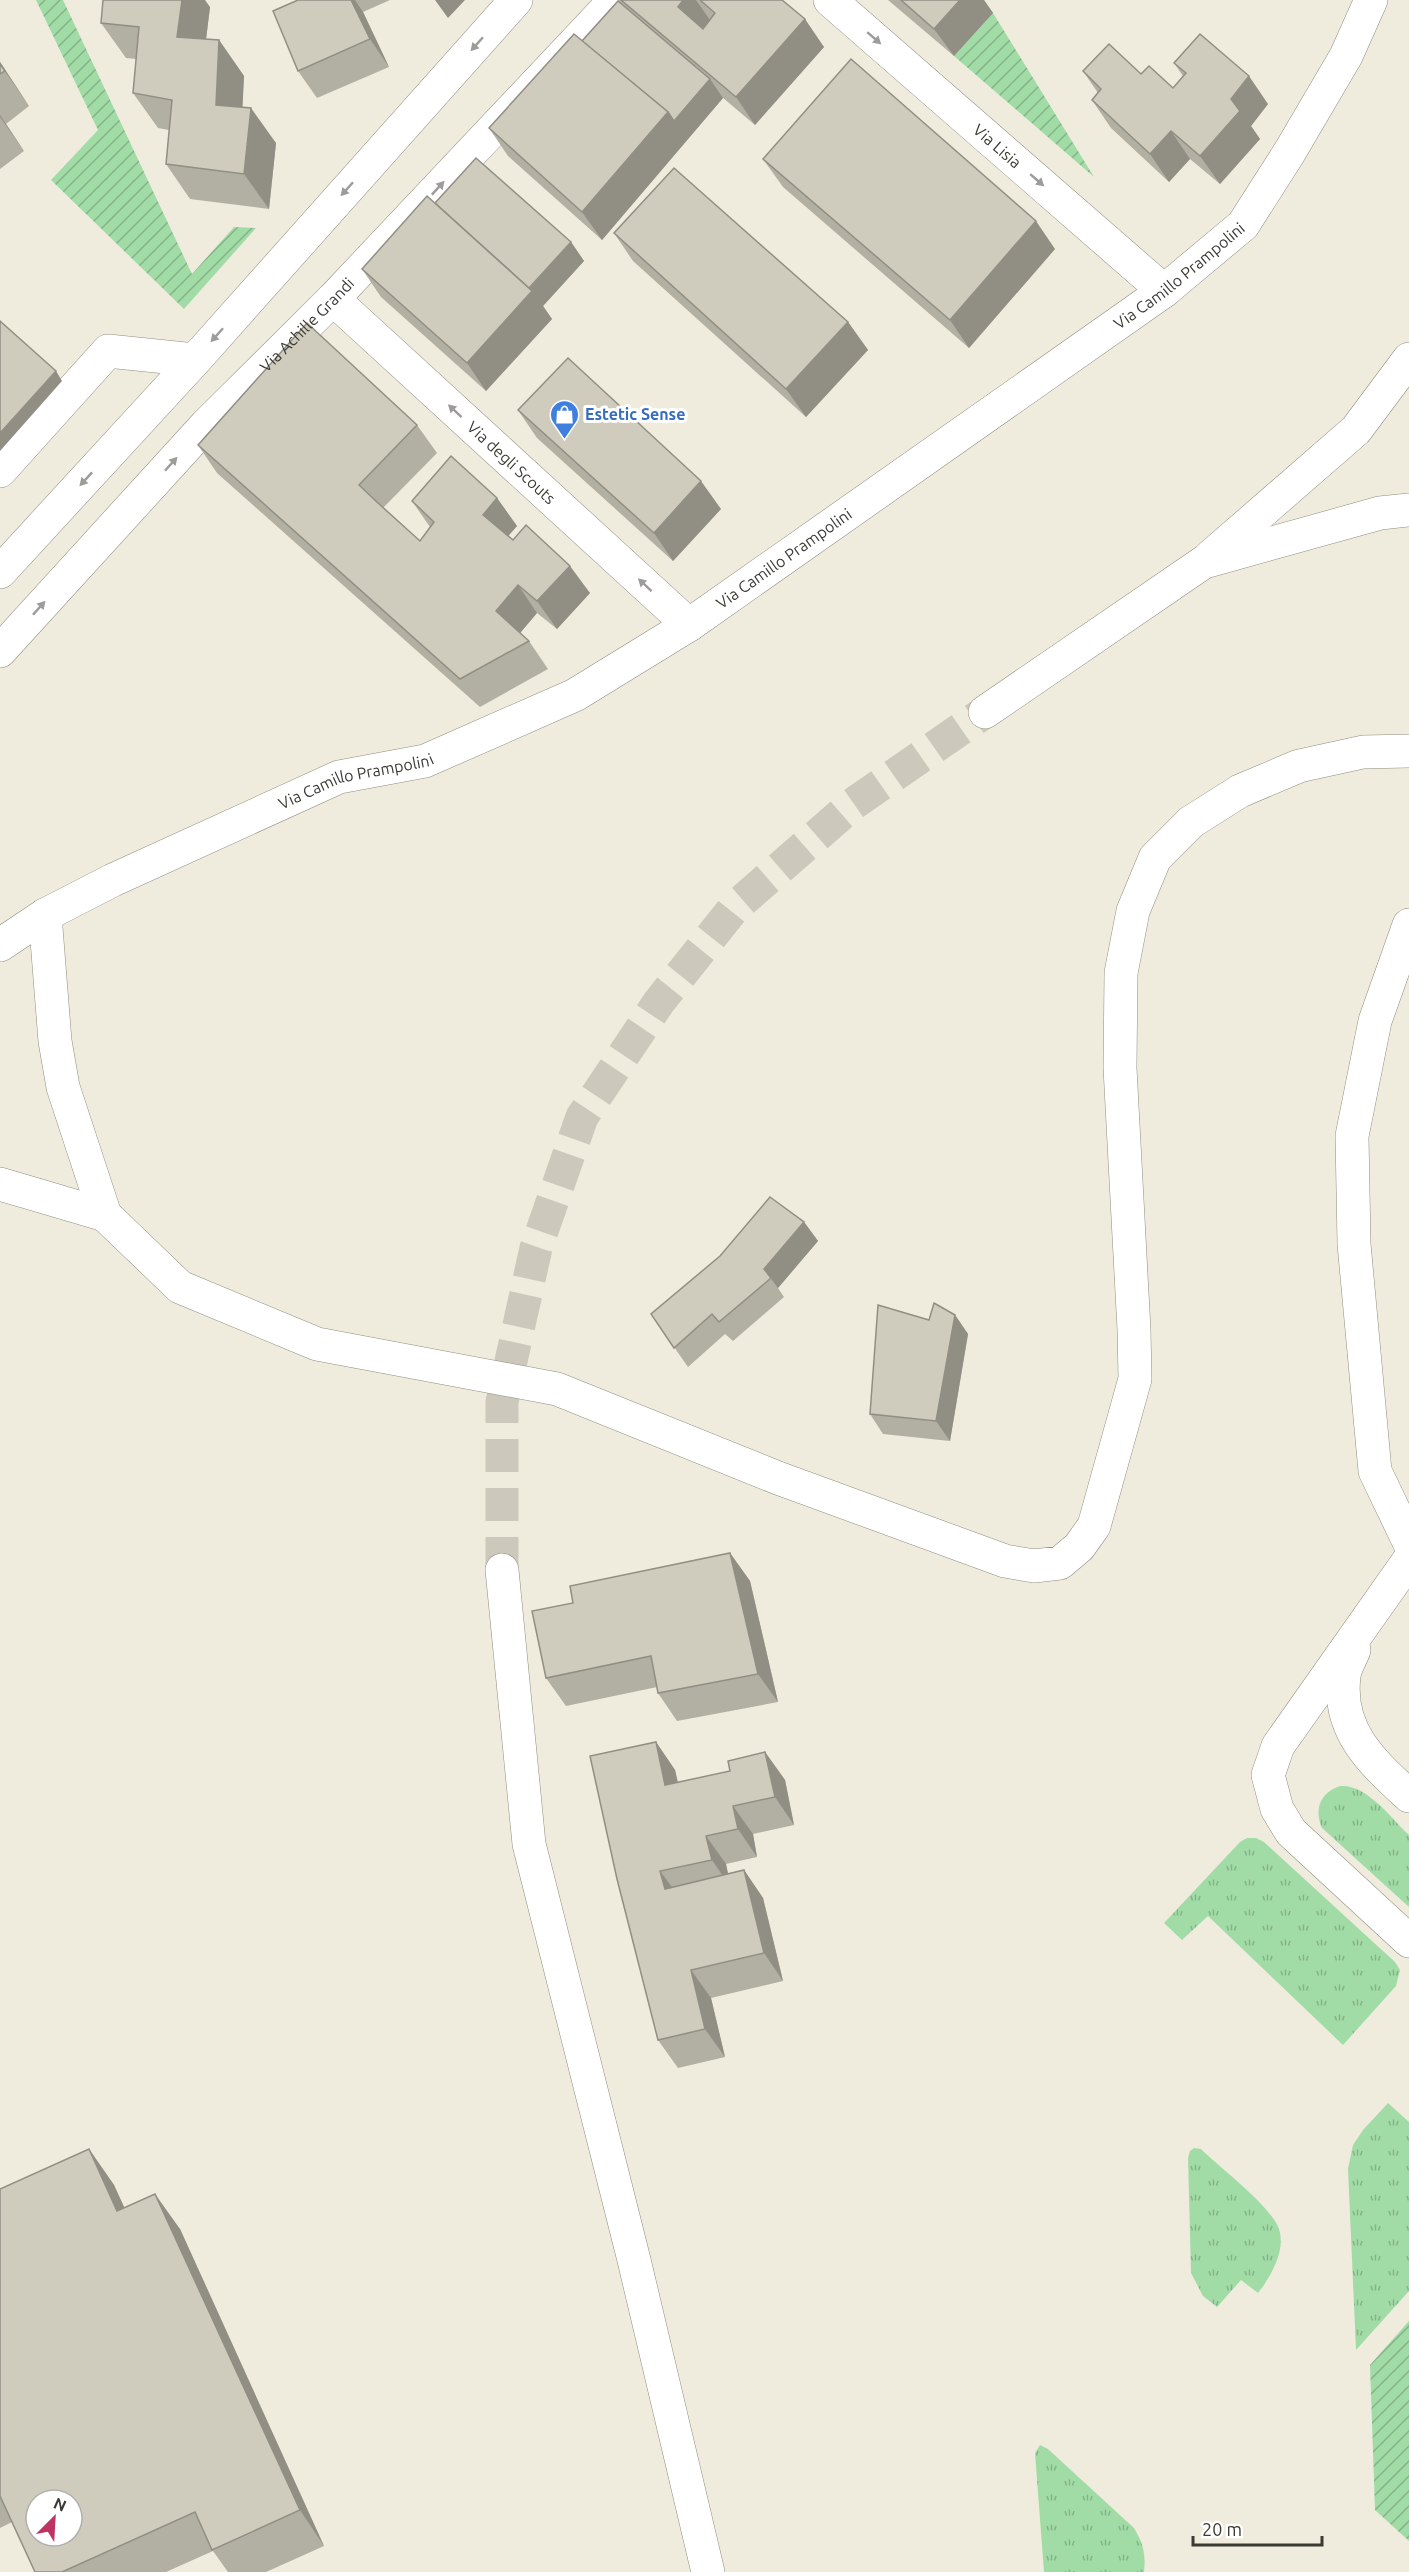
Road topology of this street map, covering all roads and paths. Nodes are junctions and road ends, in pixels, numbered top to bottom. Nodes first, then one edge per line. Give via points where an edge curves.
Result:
1 (516, 0) edge
2 (615, 0) edge
3 (830, 0) edge
4 (1371, 0) edge
5 (1164, 291) junction
6 (333, 299) junction
7 (1409, 359) edge
8 (195, 360) junction
9 (0, 471) edge
10 (1409, 510) edge
11 (1204, 562) junction
12 (0, 572) edge
13 (688, 625) junction
14 (0, 651) edge
15 (985, 712) tunnel mouth
16 (1409, 751) edge
17 (45, 915) junction
18 (1409, 926) edge
19 (0, 945) edge
20 (0, 1184) edge
21 (105, 1215) junction
22 (1409, 1542) edge
23 (1409, 1560) edge
24 (502, 1569) tunnel mouth
25 (1365, 1623) junction
26 (1409, 1796) edge
27 (1409, 1941) edge
28 (708, 2572) edge

1 -> 8 street
6 -> 2 street, Via Achille Grandi
3 -> 5 street, Via Lisia
4 - 5 street, Via Camillo Prampolini via 1346,56 1243,225
5 - 13 street, Via Camillo Prampolini
13 -> 6 street, Via degli Scouts
14 -> 6 street, Via Achille Grandi via 206,425
7 - 11 street via 1356,430
8 - 9 street via 108,351
8 -> 12 street
10 - 11 street via 1380,513
11 - 15 street
13 - 17 street, Via Camillo Prampolini via 564,699 424,761 339,777
16 - 21 street via 1363,752 1299,766 1240,791 1191,822 1155,858 1134,911 1121,973 1120,1068 1135,1379 1094,1526 1079,1547 1060,1563 1034,1566 1005,1561 778,1478 557,1389 317,1344 180,1287
17 - 19 street, Via Camillo Prampolini
17 - 21 street via 55,1041 63,1087
18 - 22 street via 1375,1021 1352,1136 1354,1244 1375,1471
20 - 21 street
23 - 25 street
24 - 28 street via 529,1844
25 - 26 street via 1344,1675 1346,1718 1369,1759
25 - 27 street via 1278,1746 1268,1775 1277,1809 1291,1832

